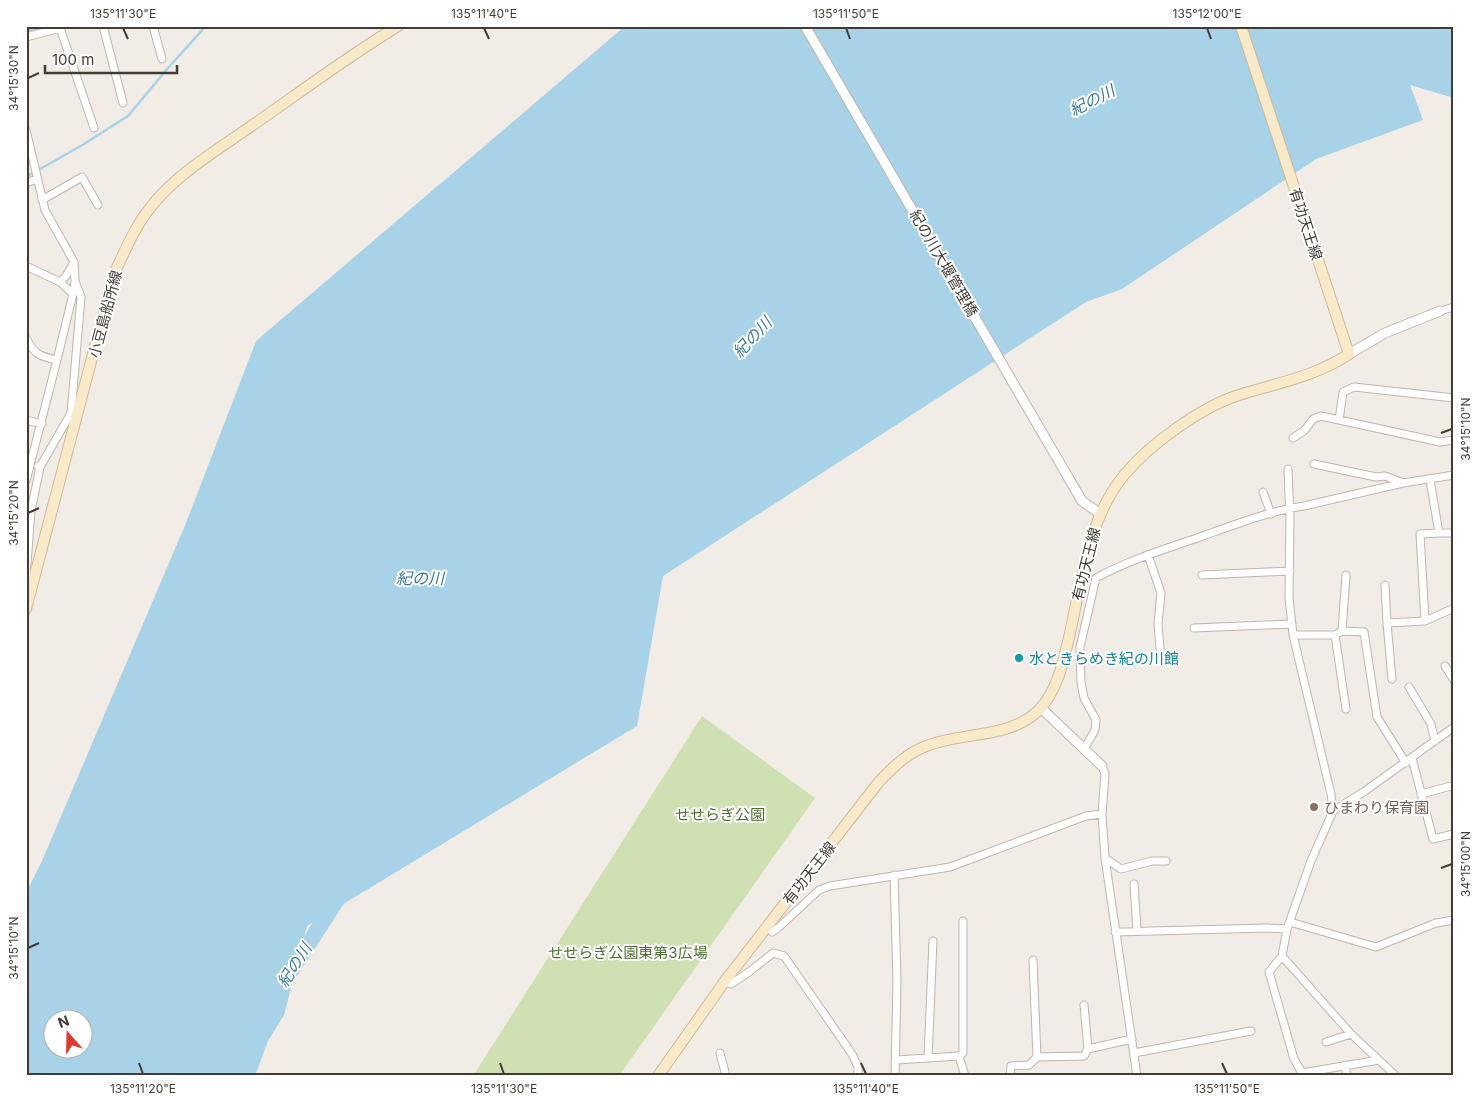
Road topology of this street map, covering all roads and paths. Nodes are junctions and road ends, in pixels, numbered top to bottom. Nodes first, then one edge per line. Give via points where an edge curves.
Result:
1 (103, 26) edge
2 (153, 26) edge
3 (398, 26) edge
4 (805, 26) edge
5 (1241, 26) edge
6 (61, 27) edge
7 (26, 37) edge
8 (162, 59) dead end
9 (123, 103) dead end
10 (94, 128) dead end
11 (26, 130) edge
12 (36, 177) junction
13 (26, 183) edge
14 (42, 200) junction
15 (98, 205) dead end
16 (74, 262) junction
17 (26, 266) edge
18 (75, 281) junction
19 (60, 282) junction
20 (73, 294) junction
21 (1454, 307) edge
22 (1440, 311) joint
23 (26, 338) edge
24 (1349, 354) junction
25 (57, 360) junction
26 (1454, 398) edge
27 (75, 414) junction
28 (26, 420) edge
29 (1339, 420) junction
30 (42, 424) junction
31 (1293, 438) dead end
32 (1454, 440) edge
33 (31, 464) junction
34 (1314, 464) dead end
35 (40, 467) junction
36 (1288, 469) dead end
37 (1454, 475) edge
38 (1430, 480) junction
39 (26, 481) edge
40 (1403, 483) junction
41 (1263, 492) dead end
42 (1289, 508) junction
43 (1099, 513) junction
44 (1271, 514) junction
45 (1439, 533) junction
46 (1454, 533) edge
47 (1148, 555) junction
48 (1290, 571) junction
49 (1202, 575) dead end
50 (1346, 575) dead end
51 (33, 583) junction
52 (1385, 585) dead end
53 (1454, 608) edge
54 (26, 609) edge
55 (1425, 621) junction
56 (1387, 623) junction
57 (1292, 624) junction
58 (1194, 628) dead end
59 (1339, 633) junction
60 (1293, 635) junction
61 (1160, 649) dead end
62 (1445, 666) dead end
63 (1392, 678) dead end
64 (1454, 680) edge
65 (1409, 687) dead end
66 (1041, 708) junction
67 (1346, 709) dead end
68 (1454, 727) edge
69 (1435, 741) junction
70 (1084, 749) junction
71 (1409, 760) junction
72 (1102, 766) joint
73 (1450, 786) dead end
74 (1421, 794) junction
75 (1333, 811) junction
76 (1102, 814) junction
77 (1454, 834) edge
78 (1105, 858) junction
79 (1166, 861) dead end
80 (894, 875) junction
81 (1134, 884) dead end
82 (1454, 920) edge
83 (963, 921) dead end
84 (1288, 926) junction
85 (1137, 931) junction
86 (772, 932) dead end
87 (1115, 932) junction
88 (933, 941) dead end
89 (1282, 956) junction
90 (1034, 960) dead end
91 (725, 981) junction
92 (1084, 1005) dead end
93 (1252, 1031) dead end
94 (1351, 1034) junction
95 (1132, 1039) junction
96 (1326, 1042) dead end
97 (1088, 1049) junction
98 (720, 1053) dead end
99 (1134, 1053) junction
100 (959, 1056) junction
101 (1037, 1056) junction
102 (928, 1058) junction
103 (896, 1060) junction
104 (1379, 1060) junction
105 (1345, 1065) junction
106 (1302, 1074) edge
107 (658, 1076) edge
108 (726, 1076) edge
109 (858, 1076) edge
110 (895, 1076) edge
111 (965, 1076) edge
112 (1010, 1076) edge
113 (1136, 1076) edge
114 (1347, 1076) edge
115 (1396, 1076) edge

1 - 9 street
2 - 8 street
3 - 27 main road, 小豆島船所線 via 204,159 151,207 133,234 114,274
4 - 43 street, 紀の川大堰管理橋 via 1082,501
5 - 24 main road, 有功天王線
6 - 7 street
6 - 10 street
11 - 12 street
12 - 13 street
12 - 14 street
14 - 15 street via 82,177
14 - 16 street
16 - 18 street
16 - 19 street
17 - 19 street
18 - 20 street
18 - 27 street via 81,296
19 - 20 street
20 - 25 street
21 - 22 street
22 - 24 street via 1385,333
23 - 25 street via 34,352
24 - 43 main road, 有功天王線 via 1321,369 1216,404 1182,425 1124,474
25 - 30 street
26 - 29 street via 1354,387 1342,392
27 - 35 street
27 - 51 main road, 小豆島船所線
28 - 30 street
29 - 31 street via 1321,416
29 - 32 street via 1440,442
30 - 33 street
33 - 35 street
33 - 39 street
34 - 40 street via 1385,476
35 - 51 street via 31,511 26,576
36 - 42 street
37 - 38 street
38 - 40 street
38 - 45 street
40 - 42 street
41 - 44 street
42 - 44 street
42 - 48 street
43 - 66 main road, 有功天王線 via 1058,682
44 - 47 street
45 - 46 street
45 - 55 street via 1420,534
47 - 61 street via 1161,593
47 - 70 street via 1096,578 1080,647 1084,698 1096,720 1095,730
48 - 49 street
48 - 57 street
50 - 59 street
51 - 54 main road, 小豆島船所線
52 - 56 street
53 - 55 street
55 - 56 street
56 - 63 street
57 - 58 street
57 - 60 street
59 - 60 street
59 - 67 street
59 - 71 street via 1364,632 1377,717
60 - 75 street via 1332,794
62 - 64 street
65 - 69 street via 1431,724
66 - 70 street
66 - 91 main road, 有功天王線 via 1014,726 927,745 894,766
68 - 69 street
69 - 71 street
70 - 72 street
71 - 74 street
71 - 75 street
72 - 76 street via 1105,774
73 - 74 street
74 - 77 street via 1433,839
75 - 84 street
76 - 78 street
76 - 80 street via 1086,816 950,867
78 - 79 street via 1121,869
78 - 87 street
80 - 86 street via 819,890
80 - 103 street
81 - 85 street
82 - 84 street via 1436,923 1376,947
83 - 100 street via 962,1053
84 - 85 street
84 - 89 street
85 - 87 street
87 - 95 street
88 - 102 street
89 - 94 street
89 - 106 street via 1269,972 1294,1059
90 - 101 street
91 - 107 main road, 有功天王線
91 - 109 street via 731,984 773,953 784,956 852,1054
92 - 97 street
93 - 99 street
94 - 96 street
94 - 104 street
95 - 97 street
95 - 99 street
97 - 101 street via 1084,1056
98 - 108 street
99 - 113 street
100 - 102 street
100 - 111 street
101 - 112 street via 1029,1065 1010,1066
102 - 103 street
103 - 110 street
104 - 105 street
104 - 115 street
105 - 106 street
105 - 114 street

